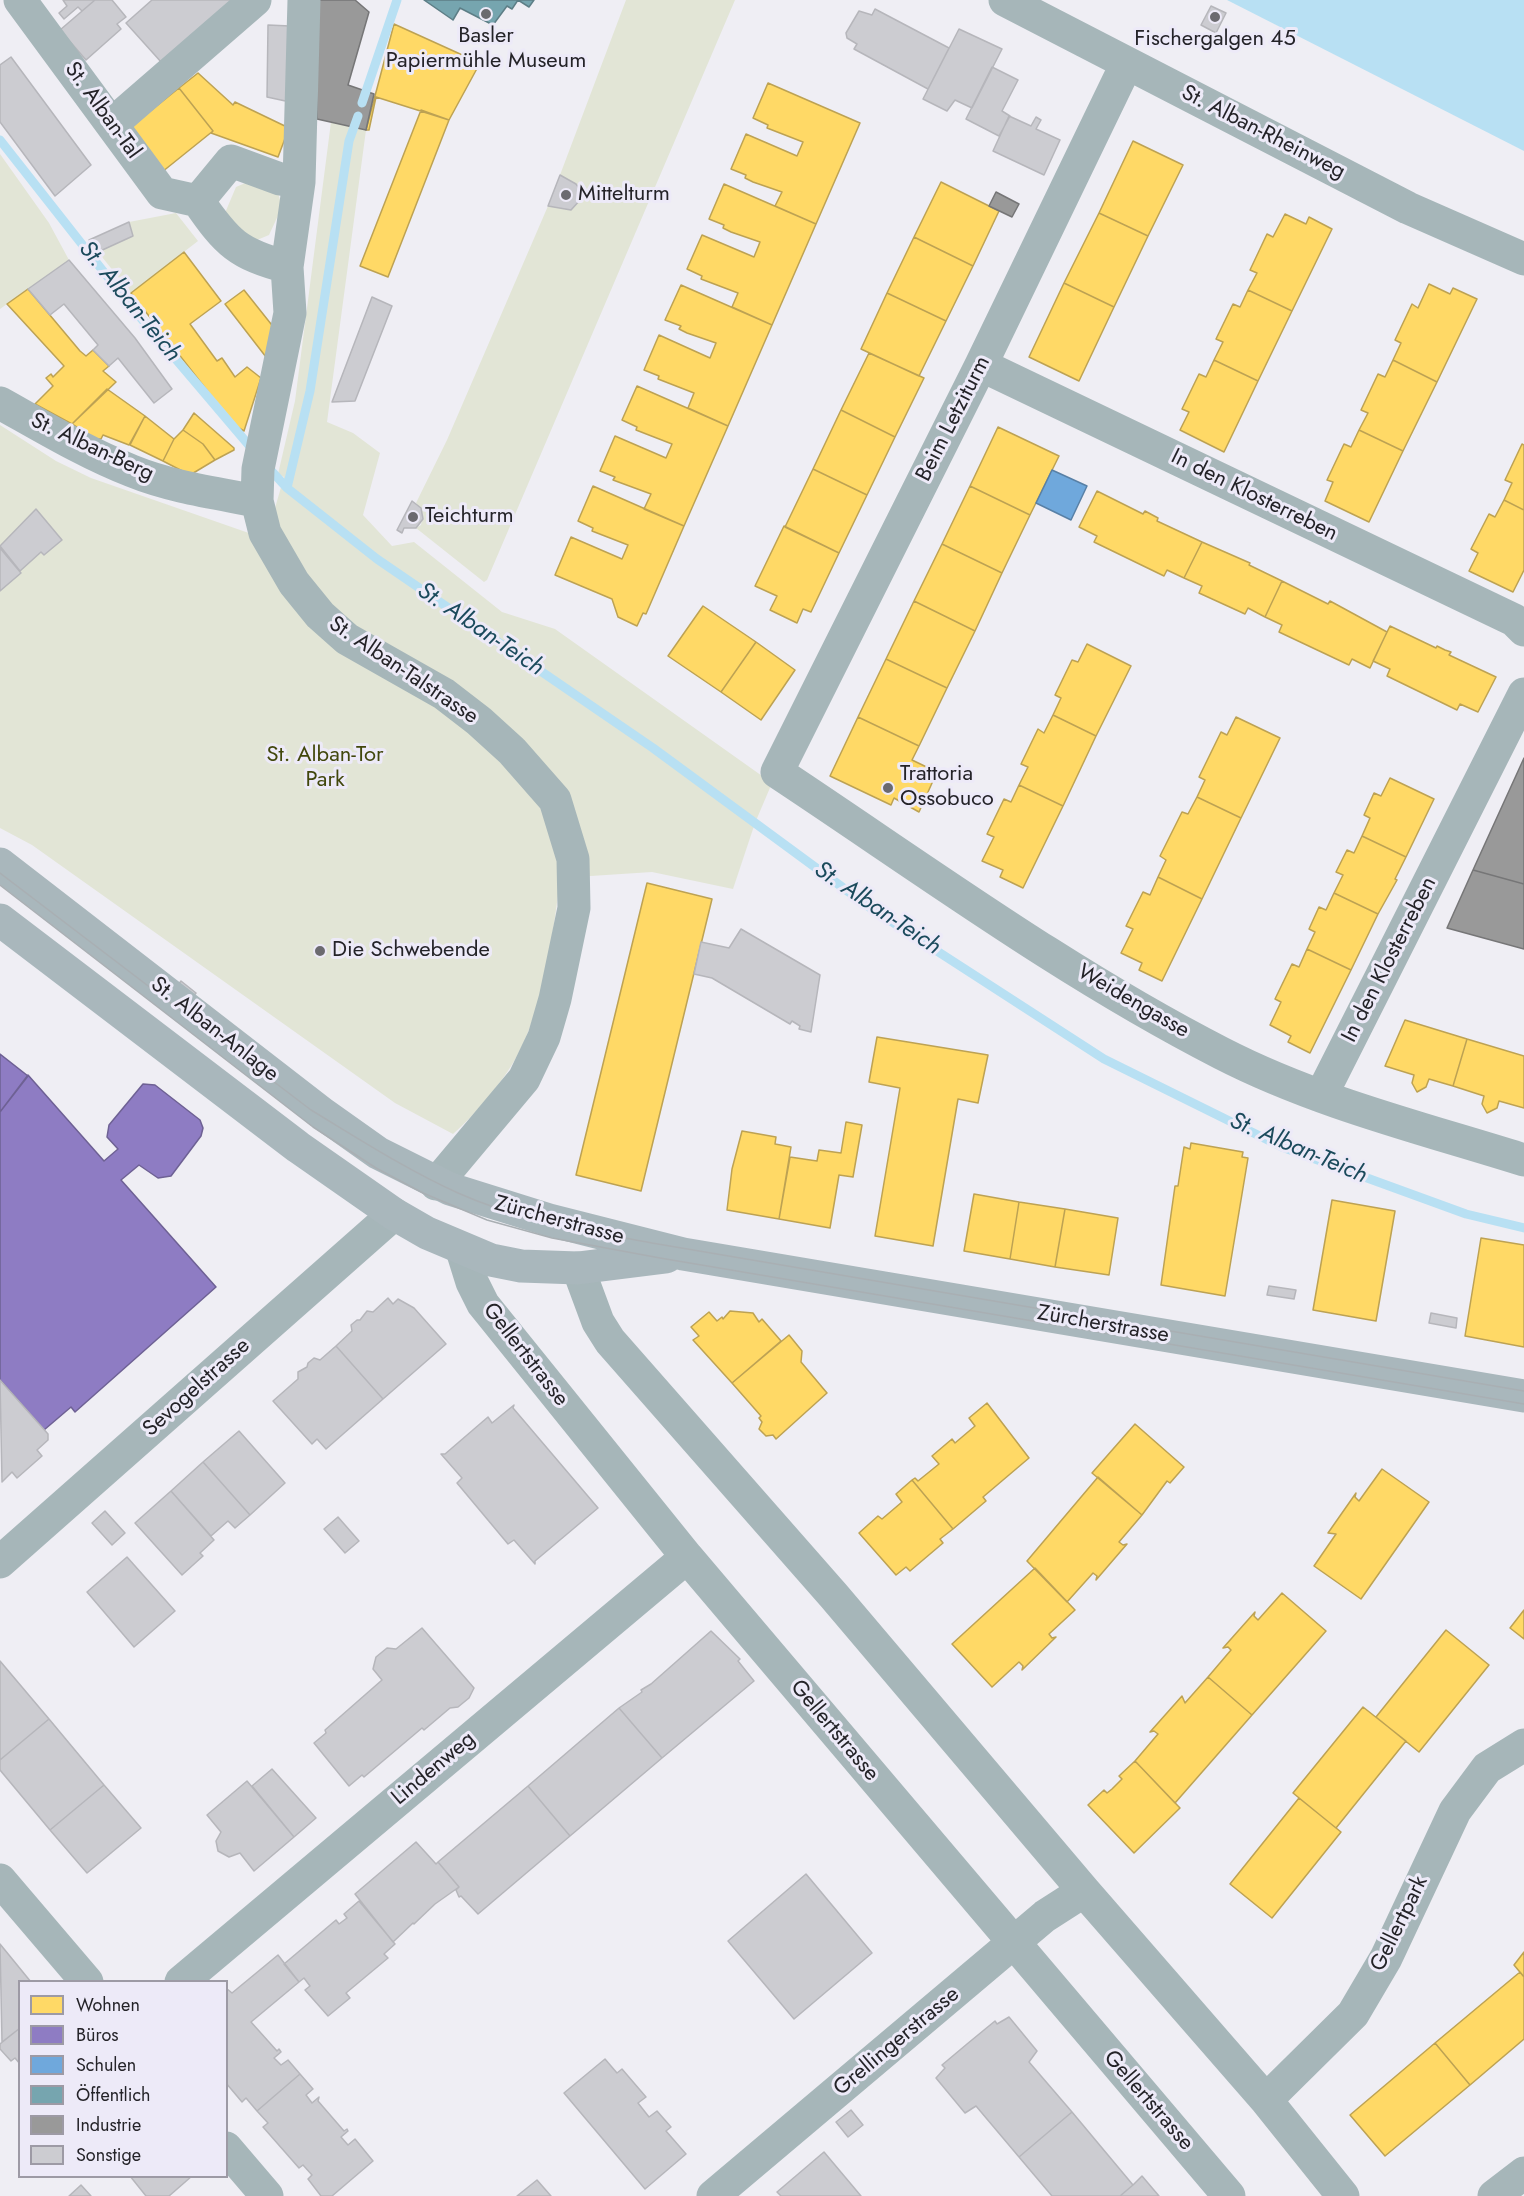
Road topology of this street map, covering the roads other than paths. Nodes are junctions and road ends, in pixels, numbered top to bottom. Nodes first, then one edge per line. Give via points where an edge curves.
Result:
1 (20, 0) edge
2 (255, 0) edge
3 (304, 0) edge
4 (1005, 0) edge
5 (1126, 63) junction
6 (111, 124) junction
7 (299, 182) junction
8 (198, 201) junction
9 (1524, 259) edge
10 (287, 267) junction
11 (981, 365) junction
12 (0, 403) edge
13 (257, 501) junction
14 (1524, 630) edge
15 (1524, 694) edge
16 (777, 772) joint
17 (0, 864) edge
18 (0, 920) edge
19 (1321, 1096) junction
20 (1524, 1160) edge
21 (436, 1184) junction
22 (506, 1207) junction
23 (394, 1214) junction
24 (549, 1220) junction
25 (462, 1250) junction
26 (683, 1254) junction
27 (579, 1268) junction
28 (1524, 1396) edge
29 (687, 1557) junction
30 (0, 1562) edge
31 (1524, 1745) edge
32 (0, 1880) edge
33 (1084, 1891) junction
34 (1014, 1944) junction
35 (85, 1980) edge
36 (184, 1980) edge
37 (1266, 2100) junction
38 (228, 2150) edge
39 (1524, 2173) edge
40 (267, 2196) edge
41 (713, 2196) edge
42 (1229, 2196) edge
43 (1342, 2196) edge
44 (1494, 2196) edge

1 - 6 street, St. Alban-Tal
2 - 6 street
3 - 7 street
4 - 5 street, St. Alban-Rheinweg
5 - 9 street, St. Alban-Rheinweg via 1408,208
5 - 11 street, Beim Letziturm
6 - 8 street, St. Alban-Tal via 162,193
7 - 8 street via 231,161
7 - 10 street
8 - 10 street via 221,233 252,258
10 - 13 street via 290,313 258,469
11 - 14 street, In den Klosterreben via 1514,621
11 - 16 street, Beim Letziturm
12 - 13 street, St. Alban-Berg via 132,471 194,489
13 - 21 street, St. Alban-Talstrasse via 265,533 276,553 320,615 347,639 444,694 479,721 555,800 565,828 573,859 574,908 544,1037 524,1079
15 - 19 street, In den Klosterreben
16 - 19 street, Weidengasse via 1087,977 1222,1053
17 - 21 main road, St. Alban-Anlage via 323,1114 378,1153
18 - 23 main road, St. Alban-Anlage via 298,1147
19 - 20 street, Weidengasse
21 - 22 main road, Zürcherstrasse
21 - 23 main road
21 - 25 main road
22 - 24 main road, Zürcherstrasse
22 - 25 main road via 478,1228
23 - 25 main road, Zürcherstrasse
23 - 30 street, Sevogelstrasse
24 - 26 main road, Zürcherstrasse
24 - 27 main road via 567,1241
25 - 27 main road, Zürcherstrasse via 521,1266
25 - 29 street, Gellertstrasse via 483,1304
26 - 27 main road, Zürcherstrasse
26 - 28 main road, Zürcherstrasse
27 - 33 street via 598,1322 610,1341 834,1596
29 - 34 street, Gellertstrasse
29 - 36 street, Lindenweg
31 - 37 street, Gellertpark via 1487,1768 1455,1810 1386,1958 1353,2014
32 - 35 street
33 - 34 street, Grellingerstrasse via 1045,1916
33 - 37 street
34 - 41 street, Grellingerstrasse
34 - 42 street, Gellertstrasse
37 - 43 street
38 - 40 street
39 - 44 street

